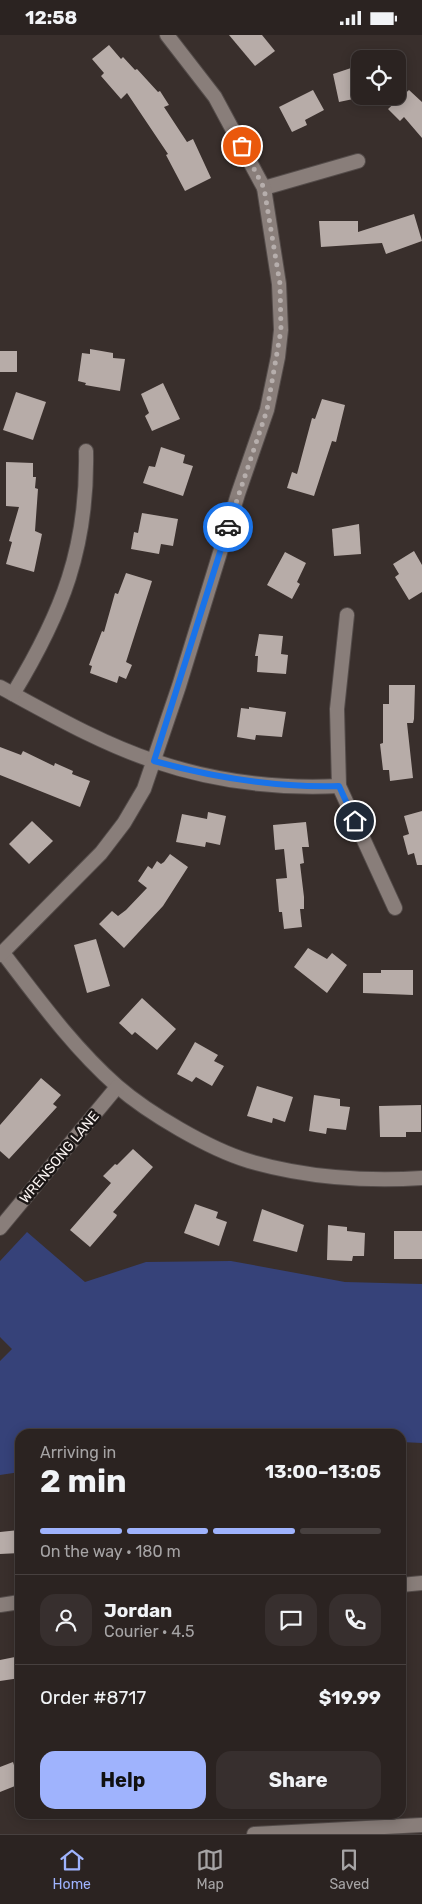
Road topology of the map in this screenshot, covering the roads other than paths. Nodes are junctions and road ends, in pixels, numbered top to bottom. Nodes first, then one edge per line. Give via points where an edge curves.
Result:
1 (167, 35) edge
2 (358, 161) dead end
3 (264, 188) junction
4 (86, 451) dead end
5 (346, 615) dead end
6 (6, 691) edge
7 (154, 761) junction
8 (339, 786) junction
9 (394, 908) dead end
10 (2, 954) edge
11 (117, 1087) junction
12 (422, 1178) edge
13 (0, 1228) edge
14 (422, 1583) edge
15 (406, 1585) edge
16 (15, 1603) edge
17 (0, 1605) edge
18 (402, 1825) edge
19 (422, 1825) edge
20 (254, 1834) edge

1 - 3 street via 215,97
2 - 3 street
3 - 7 street via 280,284 278,357 267,410
4 - 6 street via 83,520 68,587 40,649
5 - 8 street via 337,709
6 - 7 street via 45,713
7 - 8 street via 245,782
7 - 10 street via 133,809 101,853
8 - 9 street
10 - 11 street via 62,1030
11 - 12 street via 185,1131 248,1161 320,1175
11 - 13 street, WRENSONG LANE
14 - 15 street
16 - 17 street
18 - 19 street
18 - 20 street

